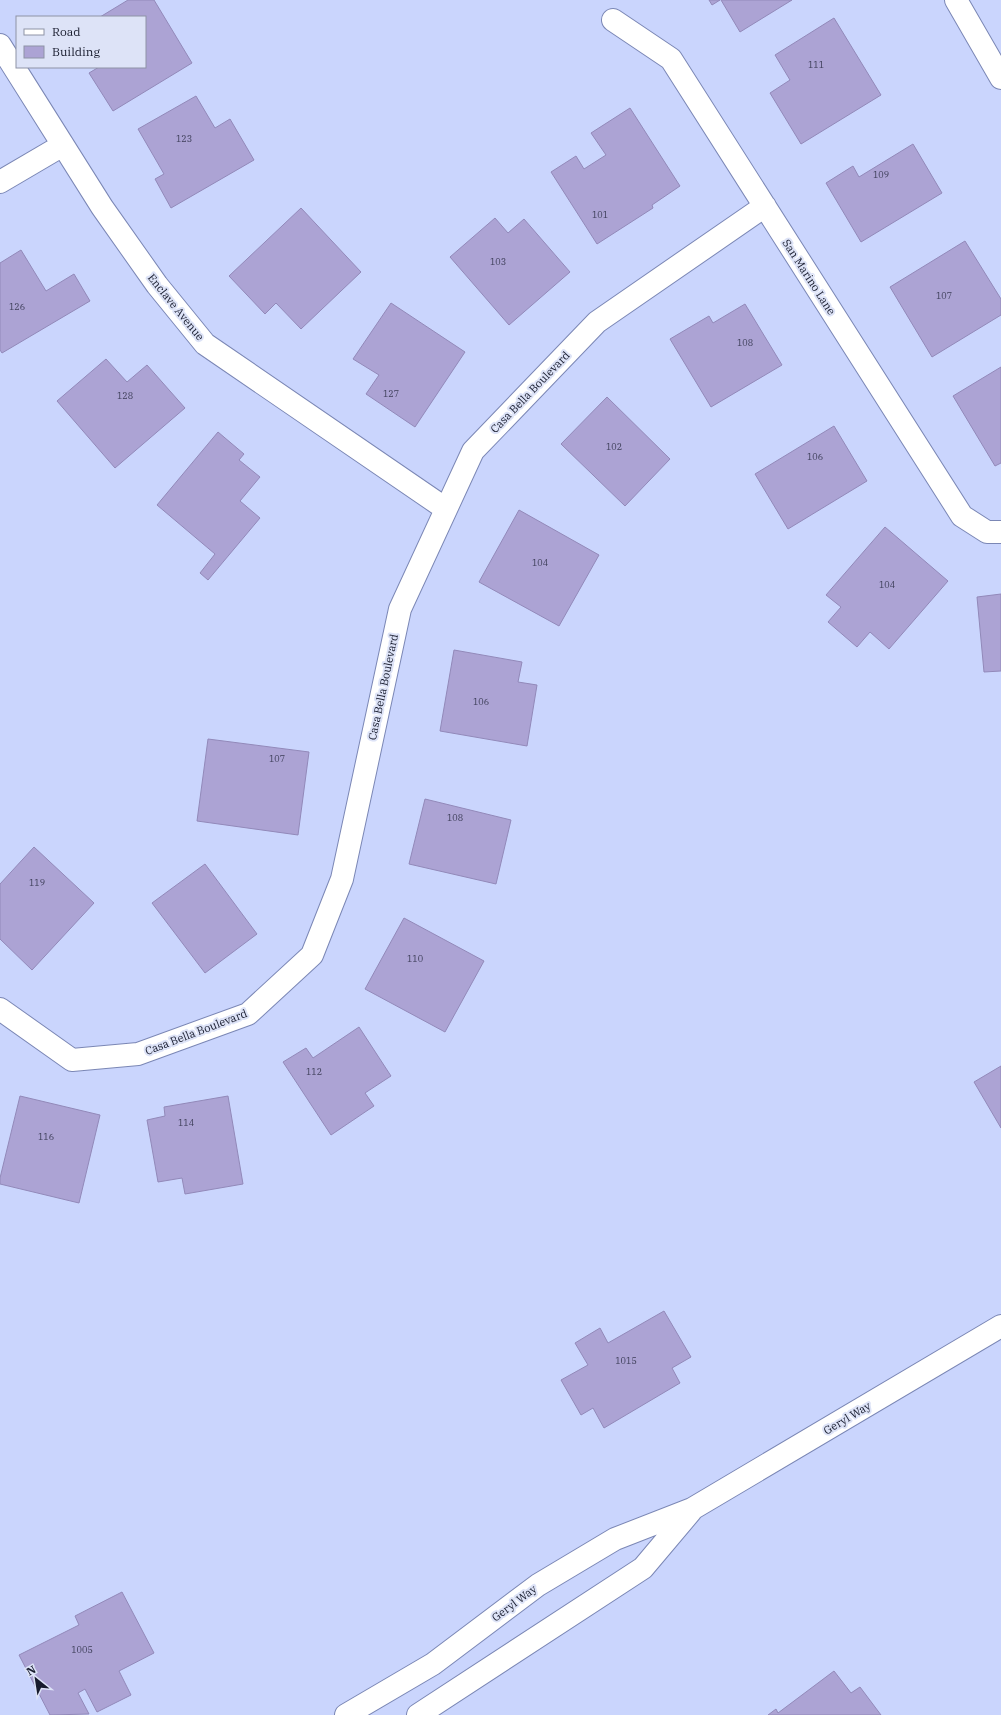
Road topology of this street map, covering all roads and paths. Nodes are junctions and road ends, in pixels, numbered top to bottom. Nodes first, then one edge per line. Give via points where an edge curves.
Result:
1 (956, 0) edge
2 (613, 20) dead end
3 (0, 44) edge
4 (1001, 78) edge
5 (63, 145) junction
6 (0, 182) edge
7 (765, 206) junction
8 (446, 509) junction
9 (1001, 532) edge
10 (0, 1009) edge
11 (1001, 1326) edge
12 (692, 1509) junction
13 (445, 1655) junction
14 (462, 1685) junction
15 (346, 1715) edge
16 (418, 1715) edge

1 - 4 street
2 - 7 street, San Marino Lane via 671,59
3 - 5 street, Enclave Avenue
5 - 6 street
5 - 8 street, Enclave Avenue via 157,285 205,344
7 - 8 street, Casa Bella Boulevard via 597,322 473,451
7 - 9 street, San Marino Lane via 962,516 987,532
8 - 10 street, Casa Bella Boulevard via 400,609 342,879 312,955 248,1014 138,1054 72,1060
11 - 12 street, Geryl Way
12 - 13 street, Geryl Way via 615,1539 538,1585
12 - 14 street, Geryl Way via 643,1568
13 - 14 street
13 - 15 street, Geryl Way
14 - 16 street, Geryl Way

